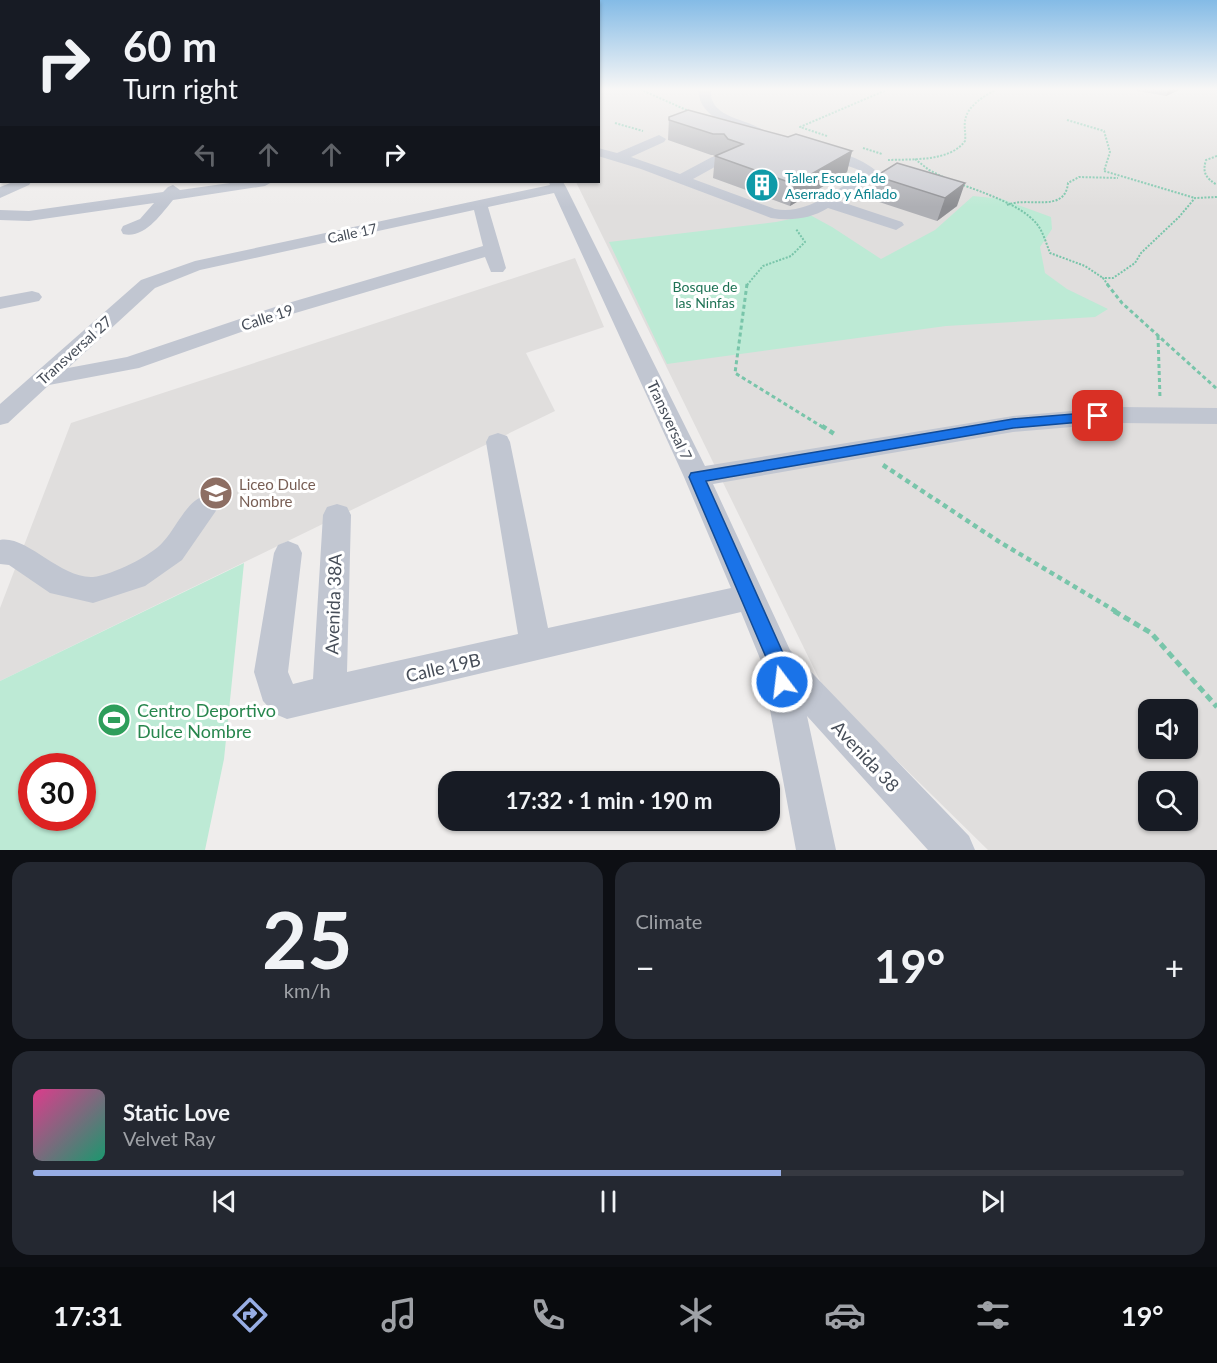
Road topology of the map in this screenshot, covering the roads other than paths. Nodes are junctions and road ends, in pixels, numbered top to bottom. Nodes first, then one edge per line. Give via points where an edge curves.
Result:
1 (746, 128) edge
2 (777, 138) edge
3 (659, 139) dead end
4 (809, 148) edge
5 (600, 153) edge
6 (618, 158) junction
7 (717, 160) edge
8 (681, 179) junction
9 (22, 183) edge
10 (184, 183) edge
11 (258, 183) edge
12 (558, 184) edge
13 (0, 192) edge
14 (166, 196) junction
15 (828, 203) junction
16 (480, 205) junction
17 (0, 215) edge
18 (896, 225) dead end
19 (129, 230) dead end
20 (148, 284) joint
21 (32, 297) dead end
22 (0, 303) edge
23 (40, 380) junction
24 (1217, 416) edge
25 (0, 417) edge
26 (498, 442) dead end
27 (697, 477) junction
28 (206, 505) dead end
29 (337, 515) dead end
30 (0, 552) edge
31 (288, 553) dead end
32 (749, 597) junction
33 (536, 646) junction
34 (778, 662) junction
35 (329, 694) junction
36 (816, 850) edge
37 (955, 850) edge

1 - 2 street
3 - 6 street
4 - 15 street via 859,164 870,172 865,180
5 - 6 street
6 - 8 street
7 - 8 street
8 - 15 street via 788,216
9 - 13 street
10 - 14 street
11 - 14 street
12 - 16 street, Calle 17
12 - 27 street, Transversal 7
14 - 17 street via 29,216
14 - 19 street via 146,222
15 - 18 street
16 - 20 street, Calle 17 via 195,266
16 - 23 street, Calle 19 via 495,259 285,310 131,363
20 - 23 street, Transversal 27
21 - 22 street
23 - 25 street, Transversal 27
24 - 27 street via 1119,415 1013,424
26 - 33 street
27 - 32 street, Transversal 7
28 - 30 street via 172,552 134,577 93,590 61,584 19,557
29 - 35 street, Avenida 38A
31 - 35 street, Calle 19B via 271,672 275,689 287,702
32 - 33 street, Calle 19B
32 - 34 street, Transversal 7
33 - 35 street, Calle 19B
34 - 36 street
34 - 37 street, Avenida 38

